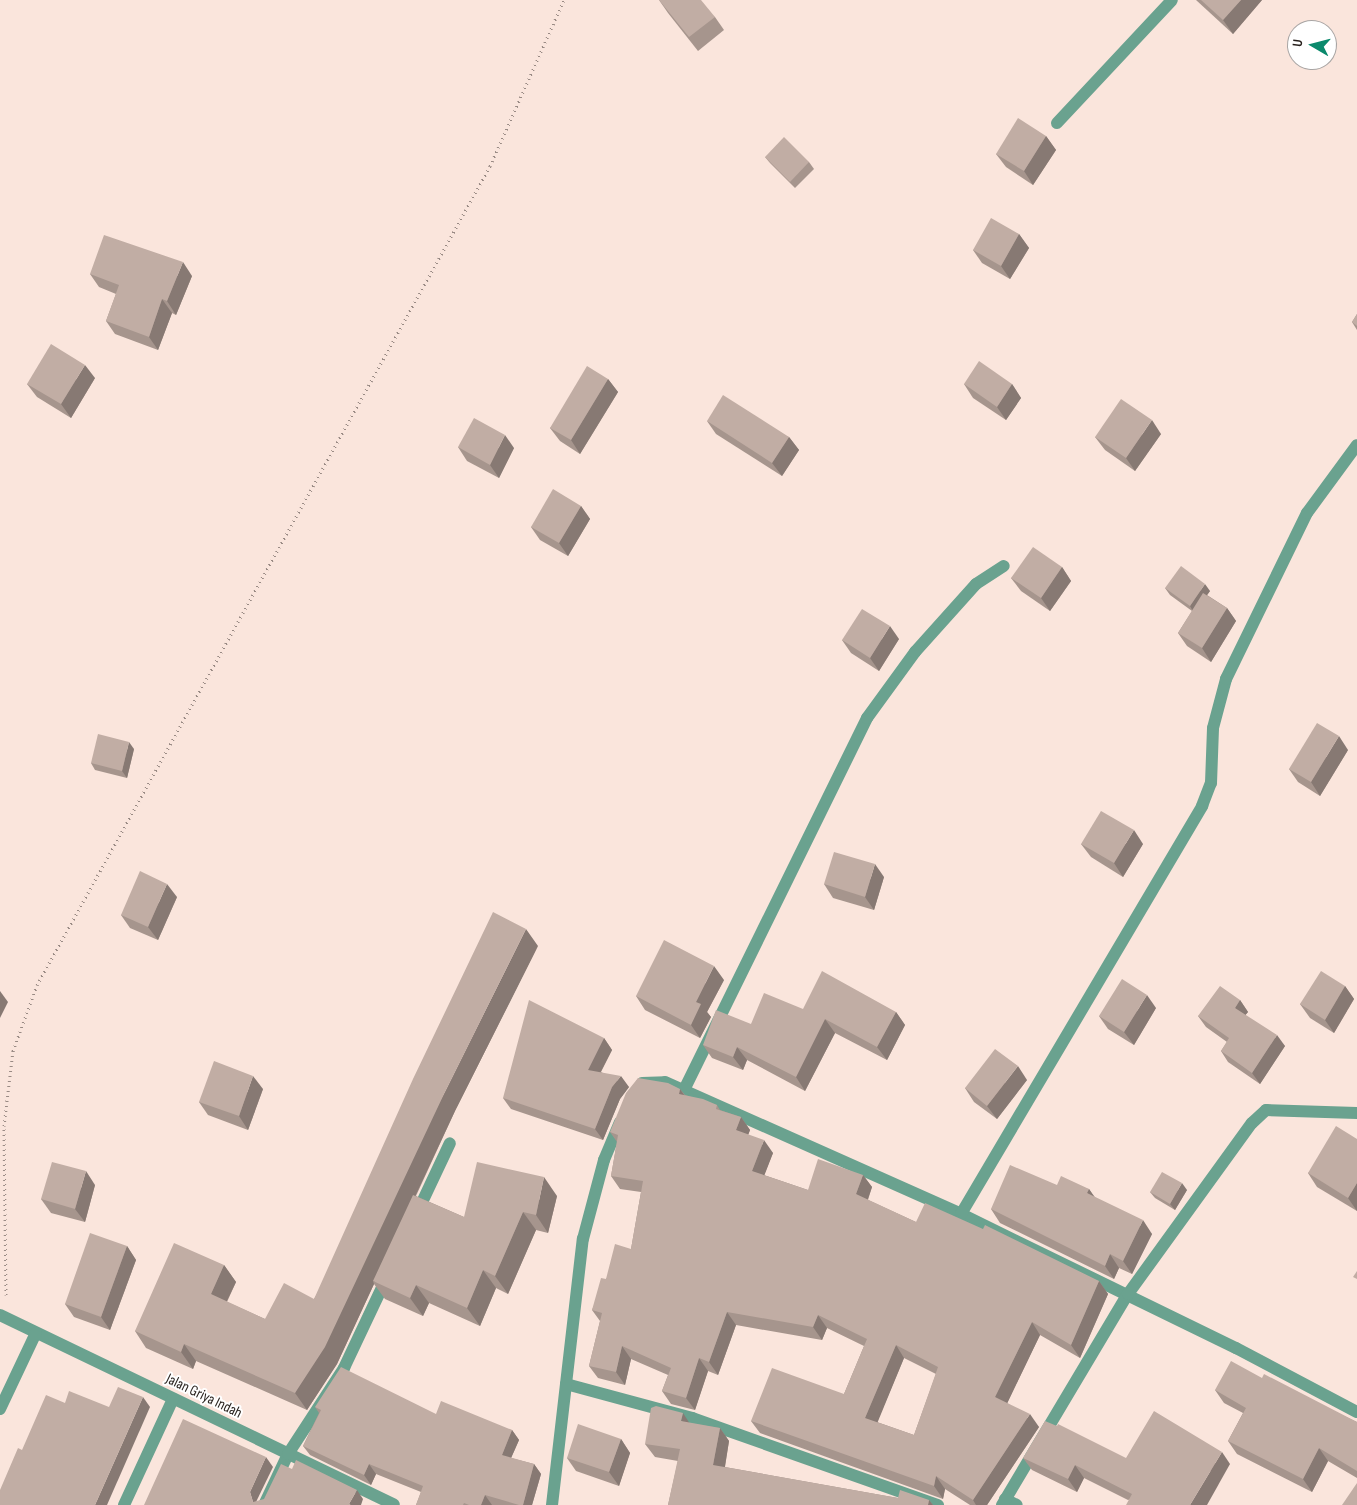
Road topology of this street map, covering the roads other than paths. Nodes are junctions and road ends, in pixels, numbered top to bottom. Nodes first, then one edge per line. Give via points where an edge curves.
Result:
1 (1172, 0) edge
2 (1057, 123) dead end
3 (1357, 445) edge
4 (1004, 566) dead end
5 (684, 1090) junction
6 (633, 1095) edge
7 (625, 1110) edge
8 (1357, 1113) edge
9 (450, 1143) dead end
10 (961, 1214) junction
11 (412, 1224) edge
12 (391, 1269) edge
13 (1128, 1294) junction
14 (3, 1317) edge
15 (36, 1333) junction
16 (566, 1384) junction
17 (173, 1399) junction
18 (0, 1409) edge
19 (1357, 1412) edge
20 (288, 1454) junction
21 (1008, 1503) edge
22 (124, 1505) edge
23 (264, 1505) edge
24 (394, 1505) edge
25 (552, 1505) edge
26 (938, 1505) edge

1 - 2 street
3 - 10 street via 1306,513 1226,679 1217,703 1211,783 1202,806
4 - 5 street via 976,584 914,652 867,718
5 - 6 street via 665,1082 643,1082
5 - 10 street
7 - 16 street via 604,1160 584,1238
8 - 13 street via 1266,1110 1252,1123
9 - 11 street
10 - 13 street
12 - 20 street via 344,1368
13 - 19 street
13 - 21 street
14 - 15 street, Jalan Griya Indah
15 - 17 street, Jalan Griya Indah
15 - 18 street
16 - 25 street
16 - 26 street via 692,1418
17 - 20 street, Jalan Griya Indah
17 - 22 street
20 - 23 street
20 - 24 street, Jalan Griya Indah

